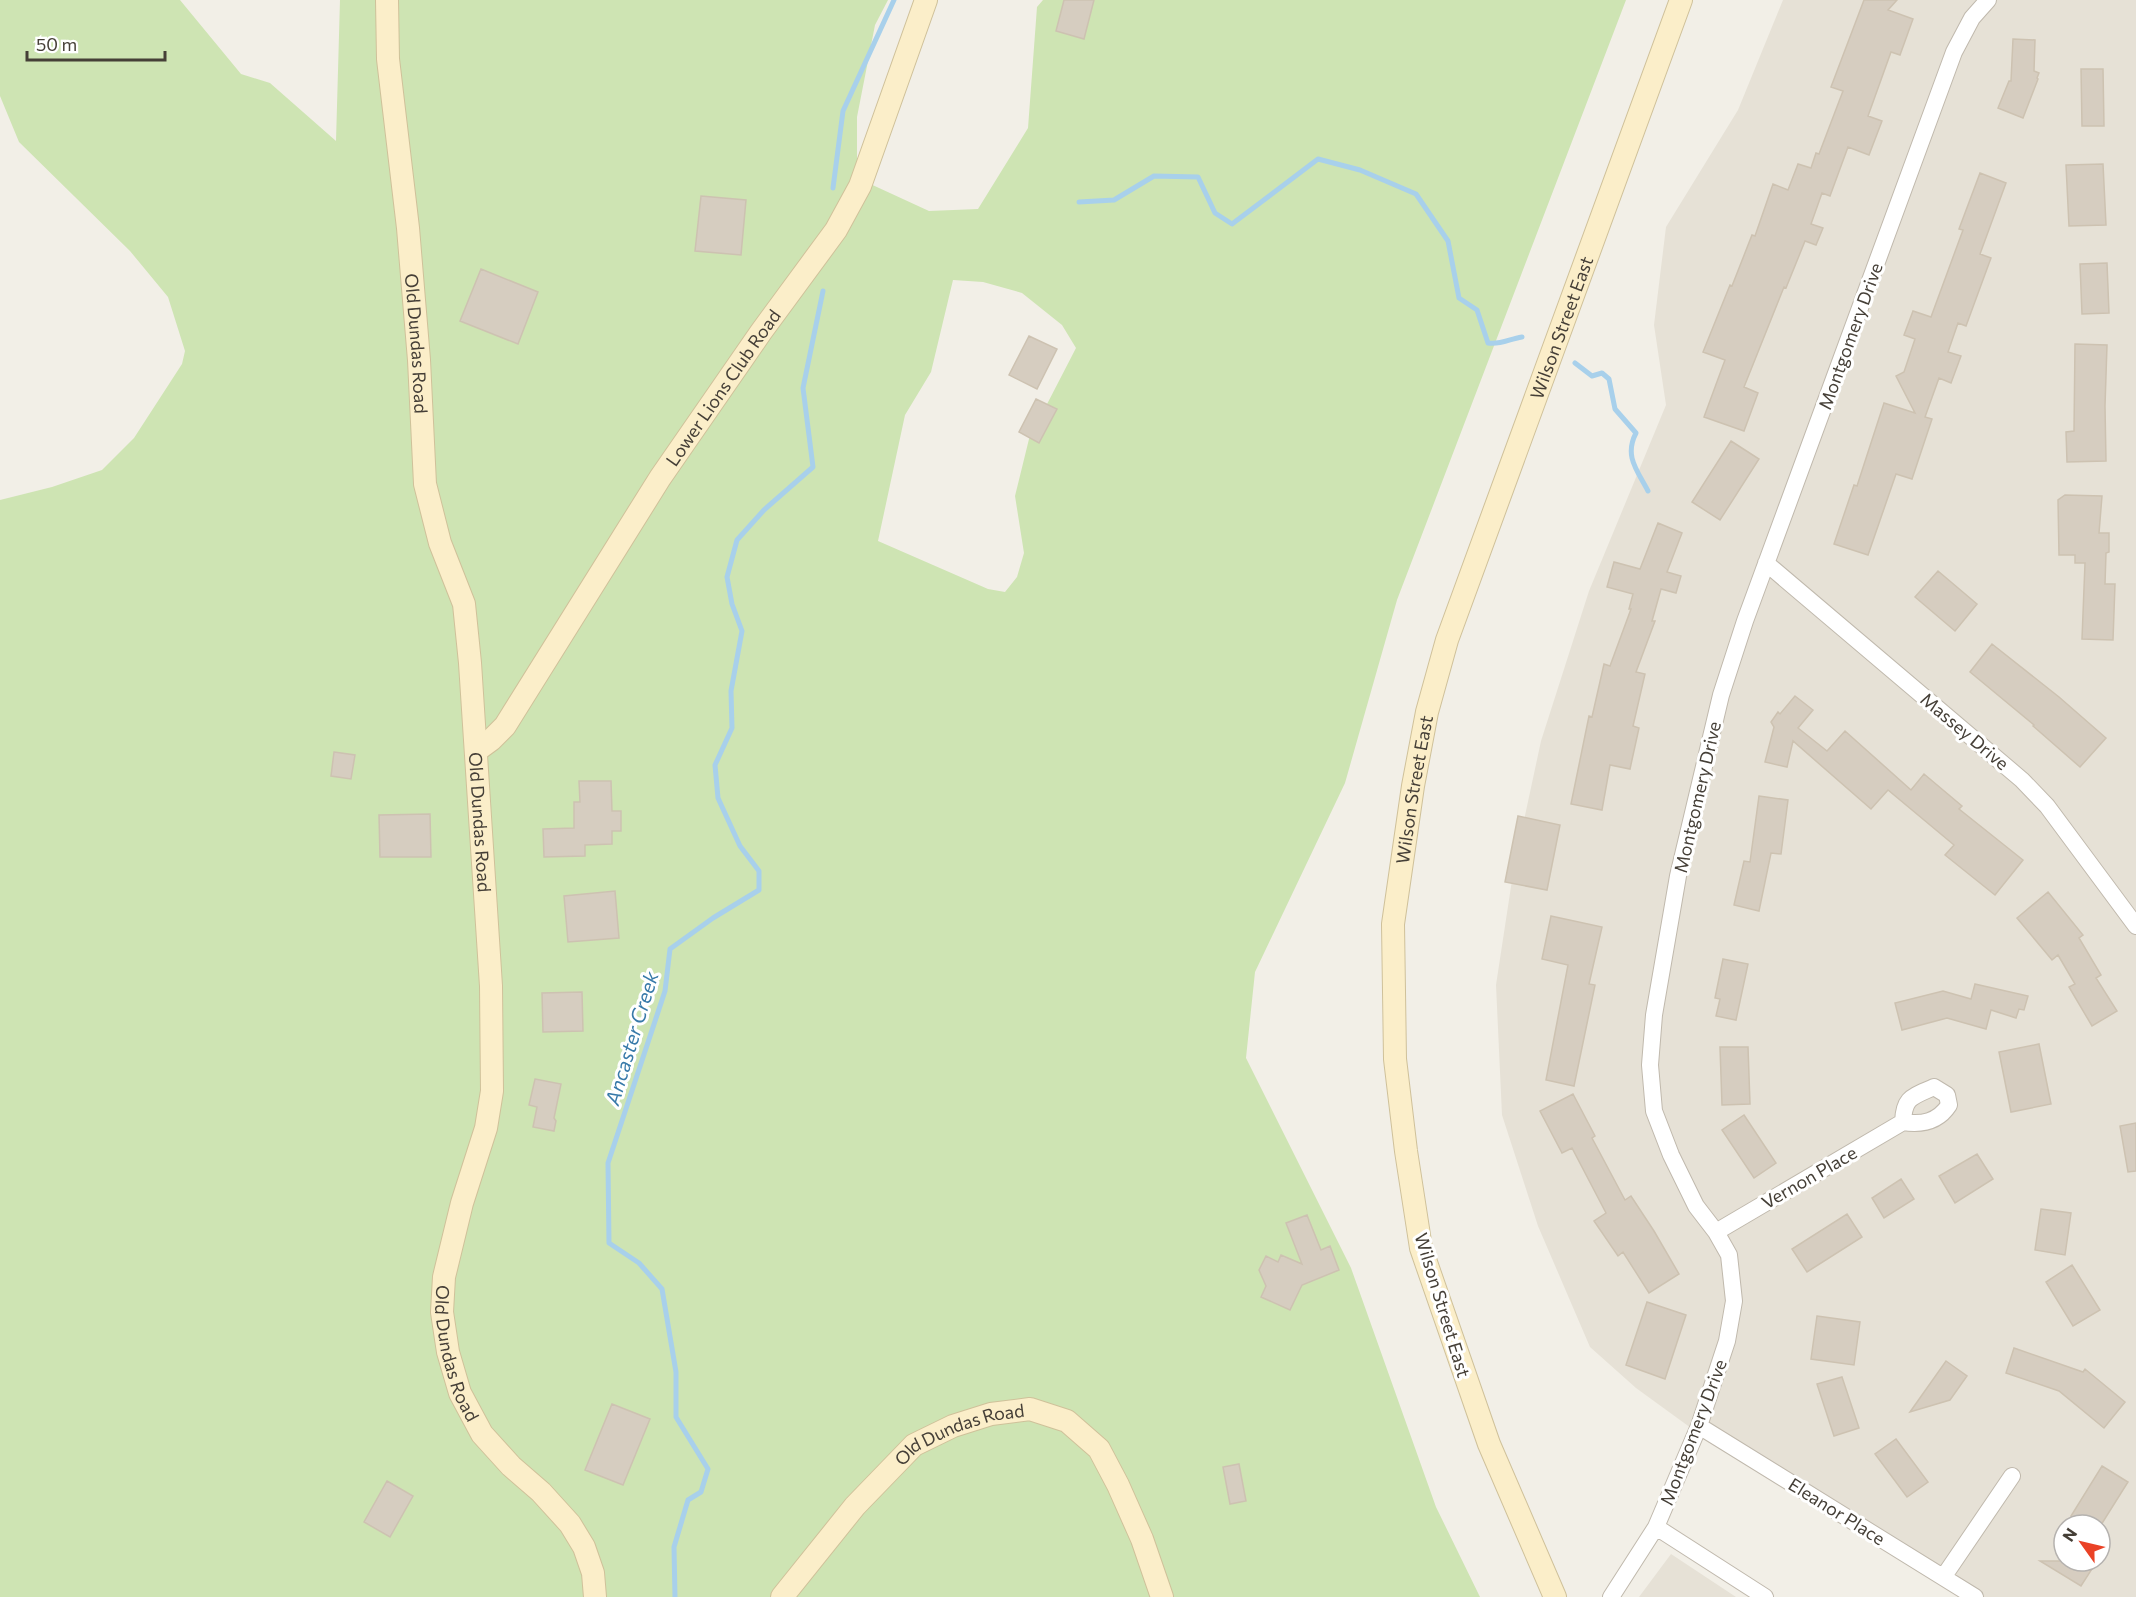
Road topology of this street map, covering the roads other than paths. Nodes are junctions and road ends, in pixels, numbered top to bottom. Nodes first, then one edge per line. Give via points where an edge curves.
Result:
1 (387, 0) edge
2 (926, 0) edge
3 (1681, 0) edge
4 (1988, 0) edge
5 (1766, 564) junction
6 (476, 751) junction
7 (2135, 922) edge
8 (1903, 1122) dead end
9 (1716, 1232) junction
10 (1699, 1426) junction
11 (2012, 1476) dead end
12 (1656, 1527) junction
13 (1944, 1576) junction
14 (595, 1597) edge
15 (782, 1597) edge
16 (1162, 1597) edge
17 (1555, 1597) edge
18 (1611, 1597) edge
19 (1765, 1597) edge
20 (1975, 1597) edge

1 - 6 street, Old Dundas Road via 388,59 419,360 425,484 440,543 464,604
2 - 6 street, Lower Lions Club Road via 860,186 836,230 660,478 505,726
3 - 17 street, Wilson Street East via 1447,640 1426,712 1393,924 1395,1059 1421,1248 1488,1444
4 - 5 street, Montgomery Drive via 1972,18 1954,52
5 - 7 street, Massey Drive via 2022,780
5 - 9 street, Montgomery Drive via 1721,695 1709,743 1678,876 1651,1055 1654,1111 1696,1206
6 - 14 street, Old Dundas Road via 491,986 492,1091 486,1128 444,1277 442,1312 460,1393 482,1434 570,1524 587,1556
8 - 9 street, Vernon Place
9 - 10 street, Montgomery Drive via 1729,1255 1734,1301 1727,1341
10 - 12 street, Montgomery Drive
10 - 13 street, Eleanor Place
11 - 13 street
12 - 18 street, Montgomery Drive
12 - 19 street
13 - 20 street, Eleanor Place
15 - 16 street, Old Dundas Road via 855,1506 914,1445 953,1426 991,1414 1030,1409 1067,1421 1099,1449 1142,1539

